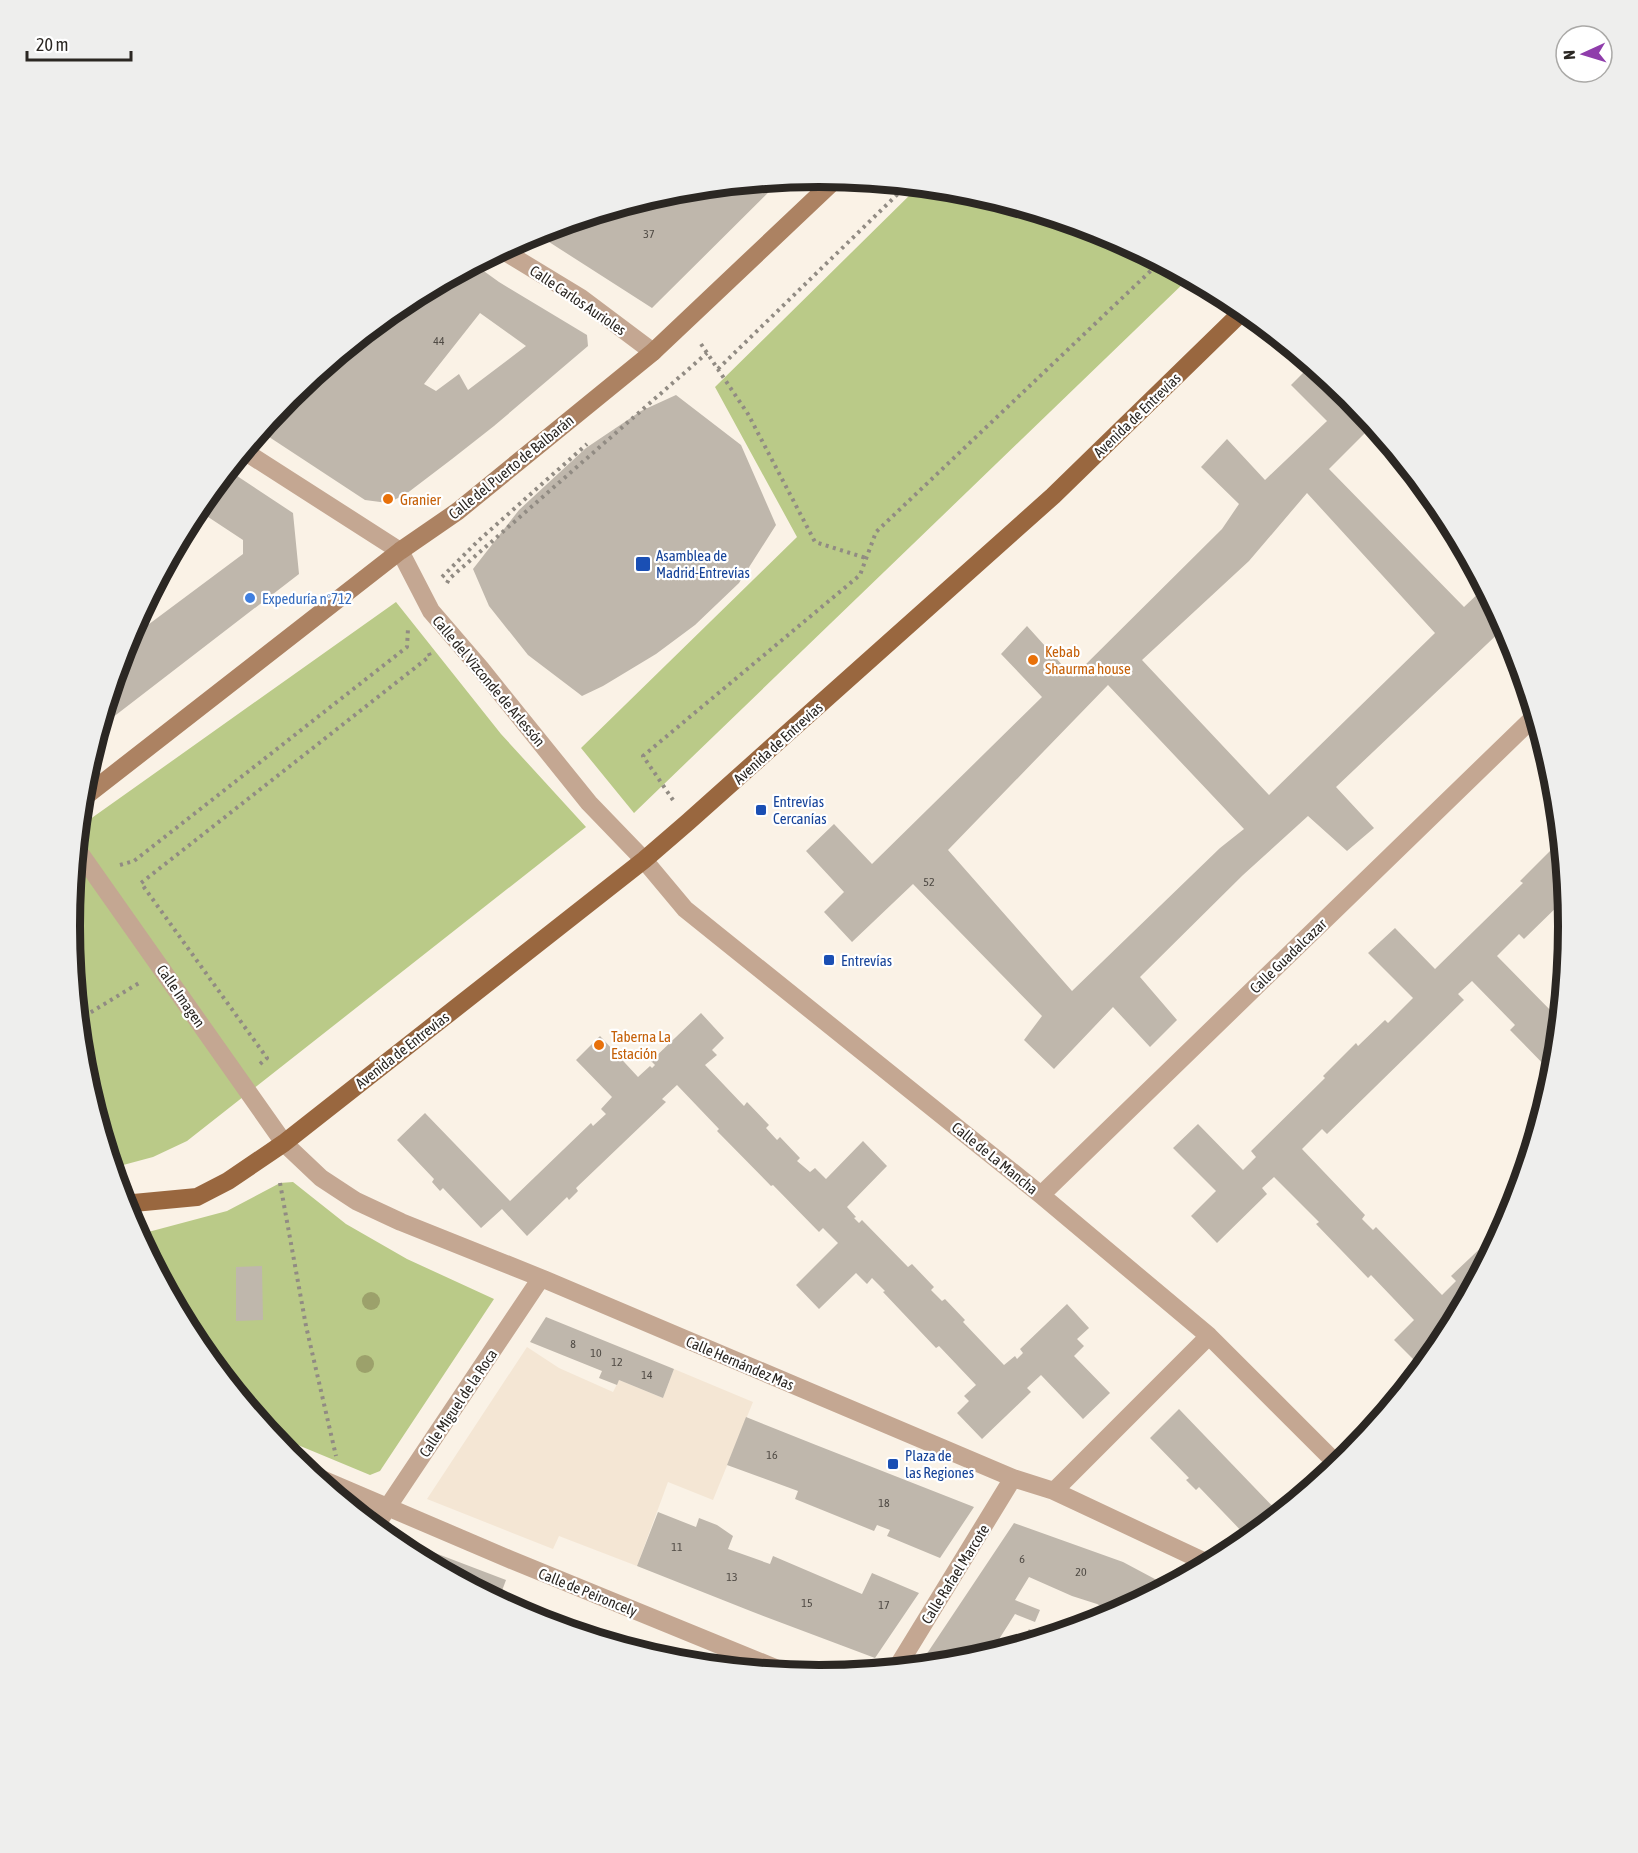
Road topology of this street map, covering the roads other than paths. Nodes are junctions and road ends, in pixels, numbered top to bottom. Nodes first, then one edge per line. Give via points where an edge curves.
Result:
1 (827, 187) edge
2 (510, 255) edge
3 (1237, 317) edge
4 (653, 352) junction
5 (250, 455) edge
6 (400, 551) junction
7 (1529, 722) edge
8 (93, 791) edge
9 (83, 857) edge
10 (644, 860) junction
11 (284, 1143) junction
12 (1041, 1195) junction
13 (134, 1203) edge
14 (541, 1278) junction
15 (1209, 1336) junction
16 (1332, 1459) edge
17 (1013, 1478) junction
18 (334, 1485) edge
19 (1054, 1491) junction
20 (387, 1508) junction
21 (379, 1521) edge
22 (1200, 1560) edge
23 (901, 1661) edge
24 (764, 1663) edge

1 - 4 street, Calle del Puerto de Balbarán
2 - 4 street, Calle Carlos Aurioles via 581,298
3 - 10 main road, Avenida de Entrevías via 1053,496
4 - 6 street, Calle del Puerto de Balbarán via 458,511
5 - 6 street
6 - 8 street, Calle del Puerto de Balbarán
6 - 10 street, Calle del Vizconde de Arlessón via 431,611 589,803
7 - 12 street, Calle Guadalcazar
9 - 11 street, Calle Imagen
10 - 11 main road, Avenida de Entrevías
10 - 12 street, Calle de La Mancha via 685,909
11 - 13 main road, Avenida de Entrevías via 197,1197
11 - 14 street, Calle Hernández Mas via 321,1178 356,1201
12 - 15 street, Calle de La Mancha
14 - 17 street, Calle Hernández Mas
14 - 20 street, Calle Miguel de la Roca
15 - 16 street, Calle de La Mancha
15 - 19 street
17 - 19 street, Calle Hernández Mas
17 - 23 street, Calle Rafael Marcote
18 - 20 street, Calle de Peironcely
19 - 22 street, Calle Hernández Mas
20 - 21 street, Calle Miguel de la Roca
20 - 24 street, Calle de Peironcely

